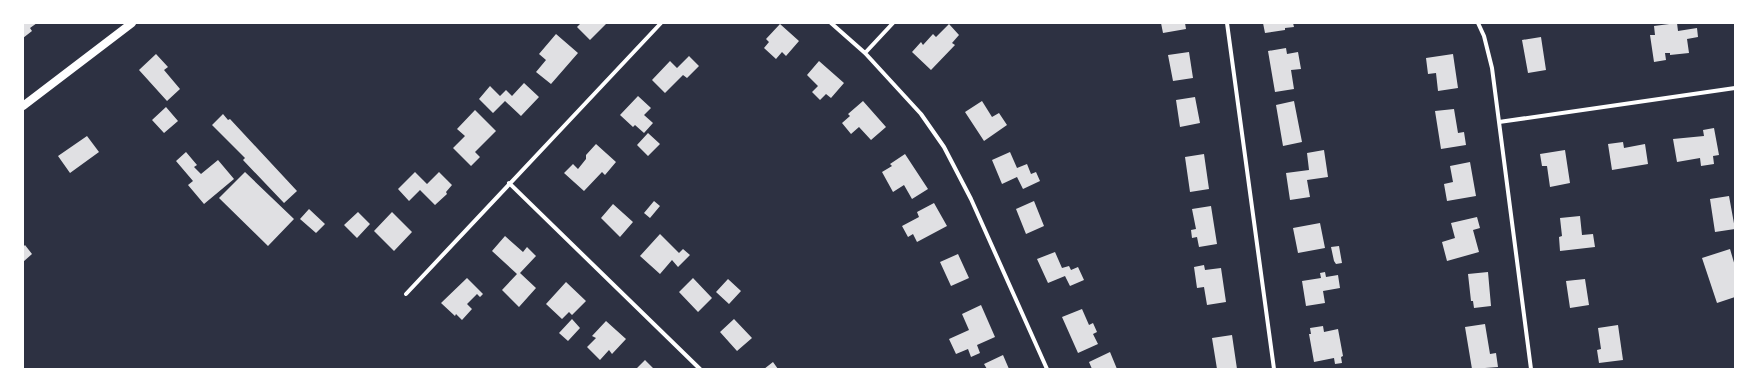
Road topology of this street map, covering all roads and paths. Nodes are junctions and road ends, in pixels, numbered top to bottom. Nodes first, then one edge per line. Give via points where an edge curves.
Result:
1 (661, 23) edge
2 (831, 23) edge
3 (894, 23) edge
4 (1227, 23) edge
5 (1478, 23) edge
6 (129, 24) edge
7 (865, 53) junction
8 (1735, 88) edge
9 (23, 106) edge
10 (1499, 122) junction
11 (509, 183) junction
12 (406, 294) dead end
13 (700, 369) edge
14 (1047, 369) edge
15 (1274, 369) edge
16 (1531, 369) edge

1 - 11 street
2 - 7 street
3 - 7 street
4 - 15 street
5 - 10 street via 1492,68
6 - 9 main road
7 - 14 street via 921,114 944,147 971,199
8 - 10 street
10 - 16 street
11 - 12 street
11 - 13 street

